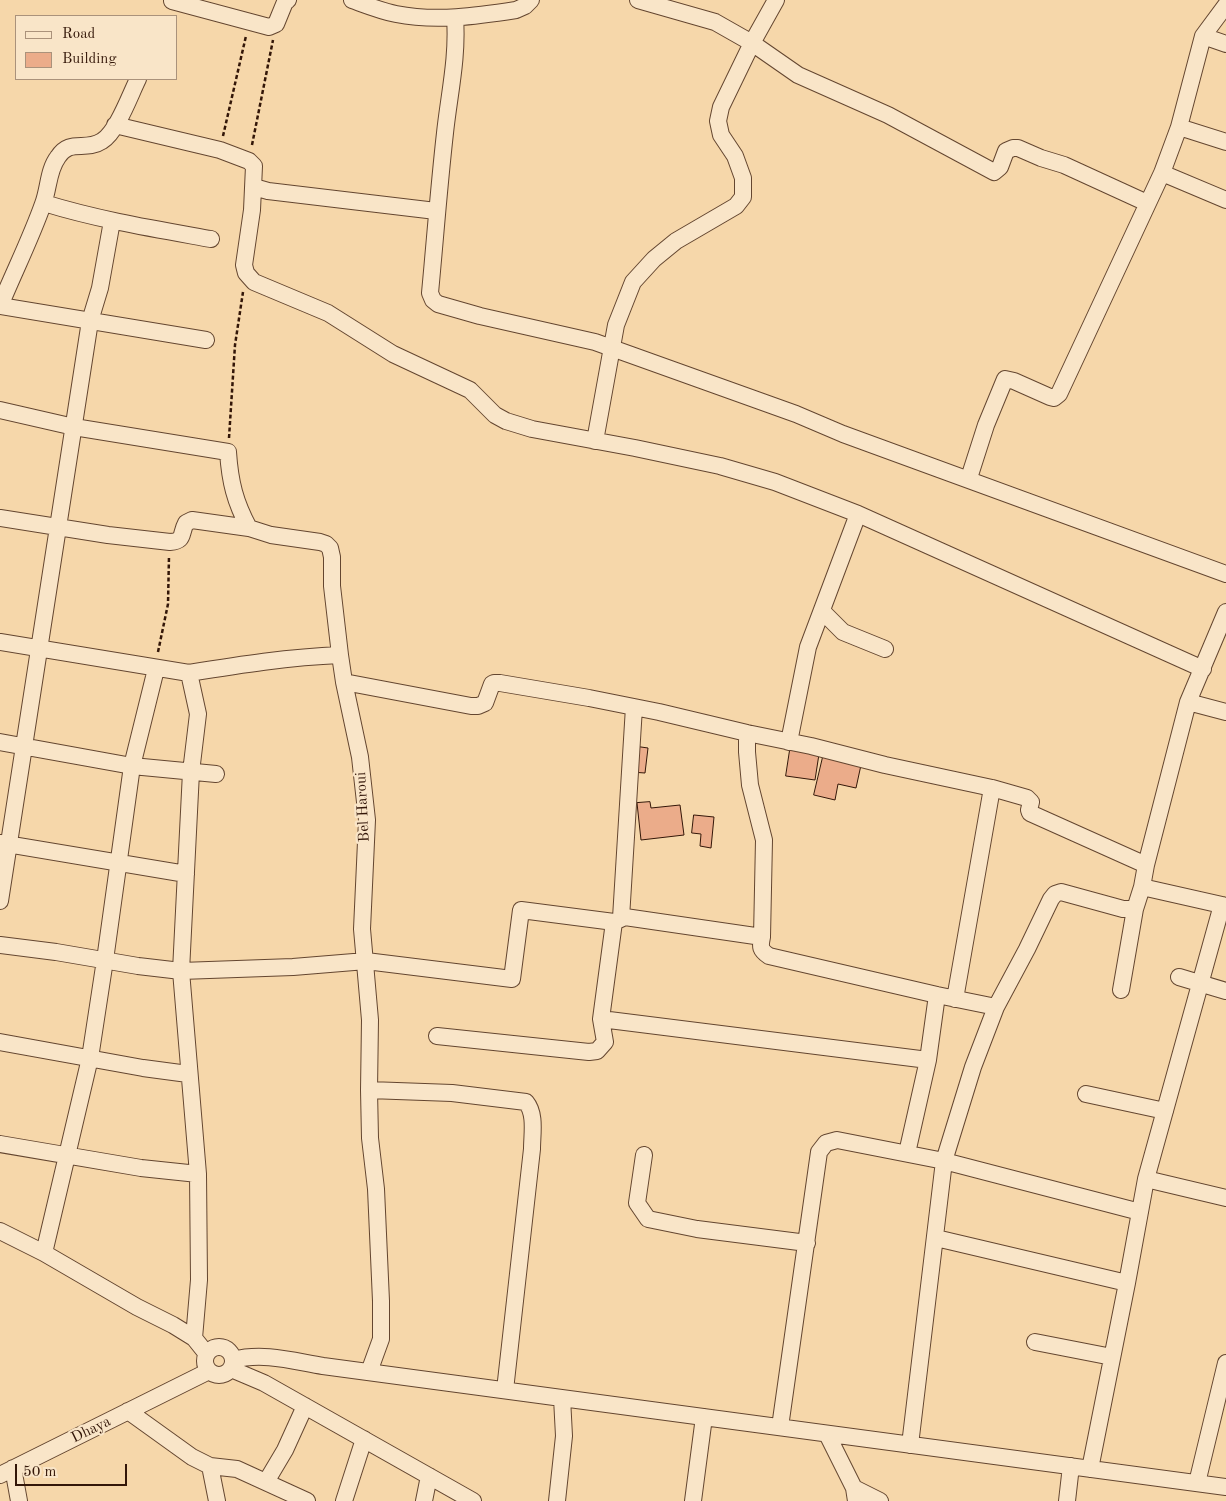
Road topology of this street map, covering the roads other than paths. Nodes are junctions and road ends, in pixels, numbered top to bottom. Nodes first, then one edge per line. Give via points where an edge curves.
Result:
1 (288, 0) edge
2 (352, 0) edge
3 (531, 0) edge
4 (638, 0) edge
5 (776, 0) edge
6 (1226, 5) edge
7 (171, 6) edge
8 (455, 18) junction
9 (1203, 36) junction
10 (752, 43) junction
11 (1226, 44) edge
12 (138, 80) edge
13 (115, 125) junction
14 (1179, 127) junction
15 (1226, 142) edge
16 (1162, 173) junction
17 (254, 187) junction
18 (1226, 200) edge
19 (44, 203) junction
20 (1148, 203) junction
21 (436, 211) junction
22 (112, 221) junction
23 (211, 239) dead end
24 (0, 306) edge
25 (90, 321) junction
26 (206, 340) dead end
27 (613, 349) junction
28 (0, 410) edge
29 (74, 427) junction
30 (595, 441) junction
31 (969, 478) junction
32 (858, 514) junction
33 (0, 518) edge
34 (58, 528) junction
35 (249, 528) junction
36 (1226, 574) edge
37 (822, 611) junction
38 (1226, 612) edge
39 (0, 642) edge
40 (39, 649) junction
41 (885, 649) dead end
42 (340, 655) junction
43 (156, 668) junction
44 (1203, 669) junction
45 (189, 673) junction
46 (344, 682) junction
47 (1188, 702) junction
48 (634, 707) junction
49 (1226, 712) edge
50 (747, 734) junction
51 (0, 742) edge
52 (788, 742) junction
53 (24, 746) junction
54 (132, 766) junction
55 (191, 772) junction
56 (216, 774) dead end
57 (992, 788) junction
58 (4, 843) edge
59 (119, 863) junction
60 (1146, 865) junction
61 (186, 874) junction
62 (1142, 887) junction
63 (0, 900) edge
64 (1224, 905) edge
65 (1135, 909) junction
66 (618, 920) junction
67 (762, 937) junction
68 (0, 945) edge
69 (105, 960) junction
70 (366, 960) junction
71 (180, 971) junction
72 (1179, 977) dead end
73 (1200, 983) junction
74 (1121, 990) dead end
75 (1226, 991) edge
76 (937, 995) junction
77 (955, 999) junction
78 (996, 1007) junction
79 (601, 1018) junction
80 (436, 1036) dead end
81 (0, 1042) edge
82 (90, 1058) junction
83 (928, 1060) junction
84 (188, 1074) junction
85 (369, 1090) junction
86 (1086, 1094) dead end
87 (1165, 1111) junction
88 (0, 1144) edge
89 (907, 1154) junction
90 (644, 1155) dead end
91 (68, 1156) junction
92 (944, 1161) junction
93 (198, 1174) junction
94 (1146, 1179) junction
95 (1226, 1198) edge
96 (1140, 1212) junction
97 (0, 1232) edge
98 (936, 1238) junction
99 (807, 1243) junction
100 (44, 1254) junction
101 (1127, 1283) junction
102 (194, 1338) junction
103 (1034, 1342) dead end
104 (206, 1353) junction
105 (1112, 1357) junction
106 (1226, 1363) edge
107 (232, 1365) junction
108 (207, 1372) junction
109 (369, 1372) junction
110 (505, 1390) junction
111 (562, 1398) junction
112 (305, 1406) junction
113 (128, 1411) junction
114 (704, 1417) junction
115 (780, 1427) junction
116 (827, 1434) junction
117 (364, 1438) junction
118 (910, 1445) junction
119 (210, 1466) junction
120 (1071, 1466) junction
121 (1090, 1469) junction
122 (6, 1472) edge
123 (429, 1476) junction
124 (266, 1482) junction
125 (1210, 1489) edge
126 (855, 1494) edge
127 (19, 1501) edge
128 (217, 1501) edge
129 (307, 1501) edge
130 (344, 1501) edge
131 (424, 1501) edge
132 (473, 1501) edge
133 (557, 1501) edge
134 (693, 1501) edge
135 (880, 1501) edge
136 (1067, 1501) edge

1 - 7 street via 276,24 269,27
2 - 8 street via 395,14
3 - 8 street via 516,10
4 - 10 street via 715,22
5 - 10 street
6 - 9 street
8 - 21 street via 454,69
9 - 11 street
9 - 14 street
10 - 20 street via 798,75 888,115 994,172 1000,167 1006,151 1018,148
10 - 27 street via 718,121 721,136 735,156 743,178 743,197 736,206 676,240 633,282 616,325
12 - 13 street
13 - 17 street via 220,150 249,161 254,166
13 - 19 street via 102,141 91,146 74,145 64,149 52,164
14 - 15 street
14 - 16 street
16 - 18 street
16 - 20 street
17 - 21 street
17 - 30 street via 244,265 254,282 328,313 393,354 470,390 495,415 506,421 532,430
19 - 22 street
19 - 24 street
20 - 31 street via 1059,394 1050,397 1004,379
21 - 27 street via 430,293 438,304
22 - 23 street
22 - 25 street via 100,288
24 - 25 street
25 - 26 street
25 - 29 street
27 - 30 street
27 - 31 street
28 - 29 street
29 - 34 street
29 - 35 street via 228,452 233,491
30 - 32 street via 720,466 775,482
31 - 36 street
32 - 37 street
32 - 44 street
33 - 34 street
34 - 35 street via 170,542 177,542 186,523 192,520
34 - 40 street
35 - 42 street, Bel Haroui via 320,542 330,548
37 - 41 street via 842,632
37 - 52 street via 808,647
38 - 44 street
39 - 40 street
40 - 43 street
40 - 53 street
42 - 45 street via 268,661
42 - 46 street, Bel Haroui
43 - 45 street
43 - 54 street
44 - 47 street
45 - 55 street via 198,714
46 - 48 street via 471,706 485,703 494,682
46 - 70 street, Bel Haroui via 360,757 366,820 362,928
47 - 49 street
47 - 60 street
48 - 50 street
48 - 66 street
50 - 52 street
50 - 67 street via 750,785 764,840
51 - 53 street
52 - 57 street
53 - 54 street
53 - 58 street
54 - 55 street
54 - 59 street
55 - 56 street
55 - 61 street
57 - 60 street via 1030,800 1030,813
57 - 77 street
58 - 59 street
58 - 63 street
59 - 61 street
59 - 69 street
60 - 62 street
61 - 71 street
62 - 64 street
62 - 65 street
64 - 73 street
65 - 74 street
65 - 78 street via 1061,892 1055,894
66 - 67 street via 625,917
66 - 70 street via 521,910 512,979
66 - 79 street
67 - 76 street via 760,947 769,956
68 - 69 street
69 - 71 street
69 - 82 street
70 - 71 street
70 - 85 street, Bel Haroui via 370,1020
71 - 84 street
72 - 73 street
73 - 75 street
73 - 87 street
76 - 77 street
76 - 83 street
77 - 78 street
78 - 92 street via 973,1067
79 - 80 street via 605,1042 597,1051 589,1052
79 - 83 street
81 - 82 street
82 - 84 street
82 - 91 street
83 - 89 street
84 - 93 street
85 - 109 street, Bel Haroui via 381,1301 381,1339
85 - 110 street via 452,1093 526,1102 531,1107 532,1149
86 - 87 street
87 - 94 street
88 - 91 street
89 - 92 street
89 - 99 street via 837,1140 826,1143 820,1152
90 - 99 street via 637,1203 648,1219 696,1229
91 - 93 street
91 - 100 street
92 - 96 street
92 - 98 street
93 - 102 street via 200,1280
94 - 95 street
94 - 96 street
96 - 101 street
97 - 100 street
98 - 101 street
98 - 118 street
99 - 115 street
100 - 102 street
101 - 105 street
102 - 104 street
103 - 105 street
104 - 107 street via 222,1347 230,1352
104 - 108 street via 204,1364
105 - 121 street
106 - 125 street
107 - 108 street via 224,1375
107 - 109 street via 258,1356
107 - 112 street
108 - 113 street, Dhaya
109 - 110 street
110 - 111 street
111 - 114 street
111 - 133 street via 564,1436
112 - 117 street
112 - 124 street
113 - 119 street, Dhaya via 192,1457
113 - 122 street, Dhaya
114 - 115 street
114 - 134 street
115 - 116 street
116 - 118 street
116 - 126 street
117 - 123 street
117 - 130 street
118 - 120 street
119 - 124 street via 237,1468
119 - 128 street
120 - 121 street
120 - 136 street
121 - 125 street
122 - 127 street
123 - 131 street
123 - 132 street
124 - 129 street
126 - 135 street

